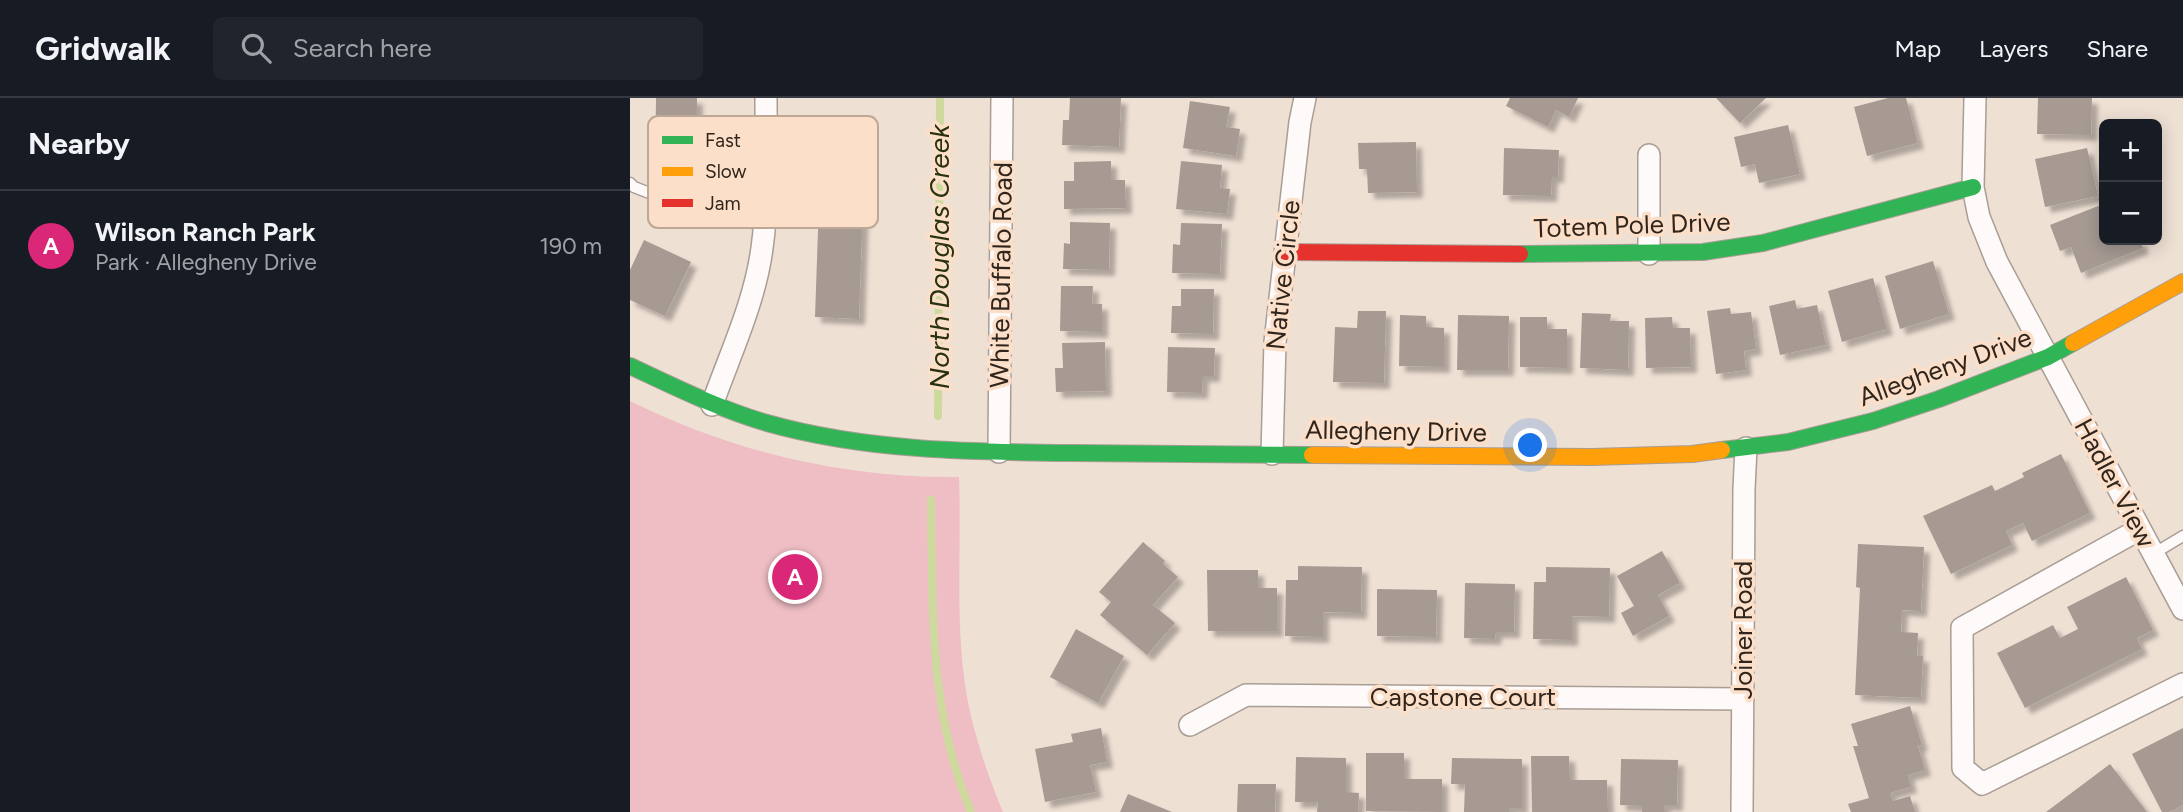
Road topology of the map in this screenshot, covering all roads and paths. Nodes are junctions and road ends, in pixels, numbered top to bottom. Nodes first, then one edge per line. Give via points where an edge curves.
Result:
1 (766, 98) edge
2 (1002, 98) edge
3 (1305, 98) edge
4 (1975, 98) edge
5 (766, 116) edge
6 (1649, 155) dead end
7 (630, 183) edge
8 (1973, 187) junction
9 (648, 192) edge
10 (764, 228) edge
11 (1285, 252) junction
12 (1649, 254) junction
13 (2183, 282) edge
14 (2048, 357) junction
15 (630, 366) edge
16 (712, 405) junction
17 (1746, 448) junction
18 (999, 452) junction
19 (1272, 454) junction
20 (2140, 529) junction
21 (2183, 536) edge
22 (2153, 554) junction
23 (2183, 609) edge
24 (2183, 684) edge
25 (1743, 699) junction
26 (1190, 724) dead end
27 (1741, 812) edge

1 - 5 street
2 - 18 street, White Buffalo Road
3 - 11 street, Native Circle
4 - 8 street
6 - 12 street
7 - 9 lane
8 - 12 street, Totem Pole Drive via 1763,243
8 - 14 street via 1997,262
10 - 16 street via 754,286
11 - 12 street, Totem Pole Drive
11 - 19 street, Native Circle via 1275,342
13 - 14 street, Allegheny Drive
14 - 17 street, Allegheny Drive via 1873,421
14 - 20 street, Hadler View
15 - 16 street, Allegheny Drive
16 - 18 street, Allegheny Drive via 838,439
17 - 19 street, Allegheny Drive via 1592,457
17 - 25 street, Joiner Road
18 - 19 street, Allegheny Drive
20 - 22 street, Hadler View
20 - 24 street via 1962,628 1963,768 1982,784
21 - 22 lane
22 - 23 street, Hadler View
25 - 26 street, Capstone Court via 1246,695
25 - 27 street, Joiner Road

